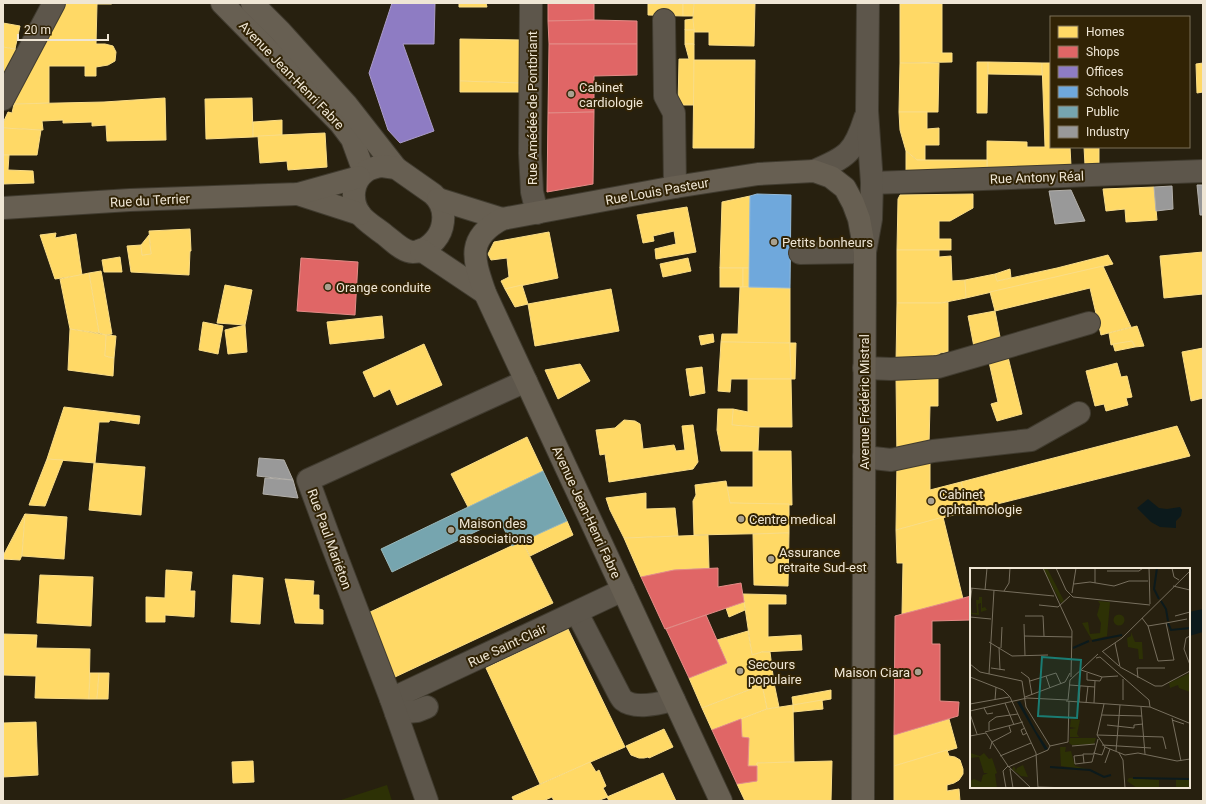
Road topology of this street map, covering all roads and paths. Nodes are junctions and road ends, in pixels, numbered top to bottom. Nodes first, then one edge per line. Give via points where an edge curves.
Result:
1 (54, 3) edge
2 (222, 3) edge
3 (252, 3) edge
4 (531, 3) edge
5 (868, 3) edge
6 (664, 20) dead end
7 (3, 100) edge
8 (867, 111) junction
9 (396, 168) junction
10 (814, 171) junction
11 (1203, 171) edge
12 (362, 175) junction
13 (872, 183) junction
14 (676, 187) junction
15 (298, 194) junction
16 (438, 199) junction
17 (3, 208) edge
18 (537, 213) junction
19 (360, 214) junction
20 (502, 220) junction
21 (421, 250) junction
22 (800, 252) dead end
23 (865, 252) junction
24 (485, 293) junction
25 (1089, 324) dead end
26 (864, 368) junction
27 (526, 381) junction
28 (1079, 413) dead end
29 (864, 457) junction
30 (623, 590) junction
31 (577, 612) junction
32 (674, 700) junction
33 (394, 706) junction
34 (427, 707) dead end
35 (427, 801) edge
36 (721, 801) edge
37 (863, 801) edge

1 - 7 street
2 - 12 main road, Avenue Jean-Henri Fabre via 340,123 352,139
3 - 9 main road, Avenue Jean-Henri Fabre via 346,104
4 - 18 street, Rue Amédée de Pontbriant via 530,154 532,192
5 - 8 street, Avenue Frédéric Mistral
6 - 14 street via 664,96 674,113
8 - 10 street, Rue Louis Pasteur via 859,137 852,149 843,157
8 - 13 street, Avenue Frédéric Mistral
9 - 12 main road via 373,167
9 - 16 main road
10 - 14 main road, Rue Louis Pasteur via 758,174
10 - 23 main road, Rue Louis Pasteur via 831,177 845,188 859,219
11 - 13 street, Rue Antony Réal
12 - 15 main road, Rue du Terrier
12 - 19 main road via 354,189 354,202
13 - 23 street, Avenue Frédéric Mistral
14 - 18 main road, Rue Louis Pasteur
15 - 17 main road, Rue du Terrier
15 - 19 main road, Rue du Terrier
16 - 20 main road, Rue Louis Pasteur
16 - 21 main road via 443,209 441,231 435,240
18 - 20 main road, Rue Louis Pasteur
19 - 21 main road via 398,246 413,252
20 - 24 main road, Rue Louis Pasteur via 492,225 479,238 475,248 476,265
21 - 24 main road
22 - 23 street
23 - 26 main road, Avenue Frédéric Mistral
24 - 27 main road, Avenue Jean-Henri Fabre
25 - 26 street via 938,367
26 - 29 main road, Avenue Frédéric Mistral
27 - 30 main road, Avenue Jean-Henri Fabre
27 - 33 street, Rue Paul Mariéton via 308,480
28 - 29 street via 1031,440 933,451 891,460
29 - 37 main road, Avenue Frédéric Mistral
30 - 31 street, Rue Saint-Clair
30 - 32 main road, Avenue Jean-Henri Fabre
31 - 32 street via 623,700 634,705
31 - 33 street, Rue Saint-Clair
32 - 36 main road, Avenue Jean-Henri Fabre
33 - 34 street via 417,711
33 - 35 street, Rue Paul Mariéton

